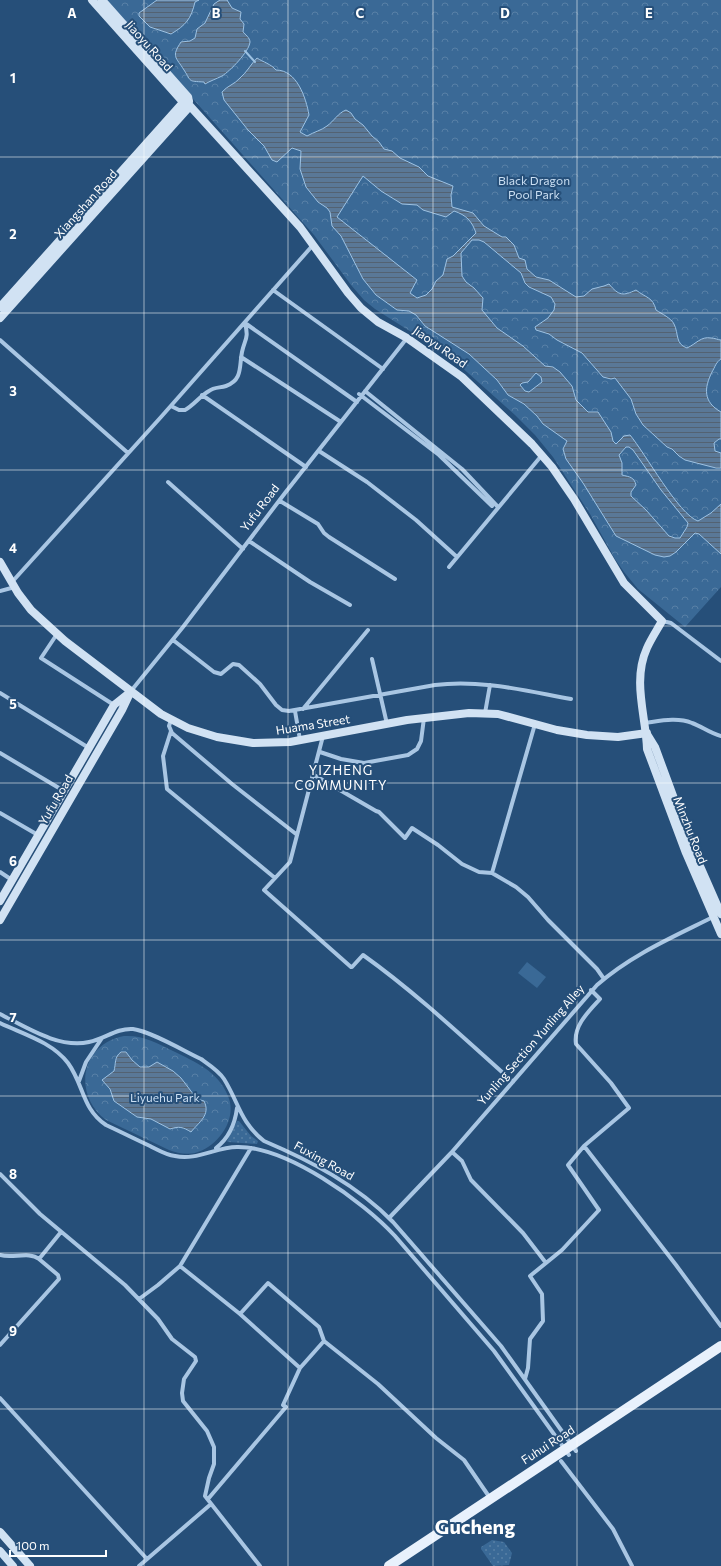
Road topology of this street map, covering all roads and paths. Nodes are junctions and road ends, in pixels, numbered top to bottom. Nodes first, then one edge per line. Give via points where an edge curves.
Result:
1 (92, 0) edge
2 (102, 0) edge
3 (187, 102) junction
4 (314, 244) junction
5 (273, 290) junction
6 (0, 307) edge
7 (0, 318) edge
8 (245, 323) junction
9 (407, 338) junction
10 (0, 340) edge
11 (241, 357) junction
12 (383, 369) junction
13 (365, 391) junction
14 (359, 394) dead end
15 (202, 395) junction
16 (357, 402) junction
17 (172, 406) junction
18 (341, 422) junction
19 (319, 451) junction
20 (128, 454) junction
21 (542, 455) junction
22 (306, 467) junction
23 (168, 482) dead end
24 (280, 501) junction
25 (492, 506) dead end
26 (498, 507) junction
27 (249, 541) junction
28 (244, 549) junction
29 (457, 557) junction
30 (0, 562) edge
31 (450, 567) dead end
32 (394, 579) dead end
33 (13, 584) junction
34 (0, 591) edge
35 (350, 605) dead end
36 (662, 621) junction
37 (368, 630) dead end
38 (57, 634) junction
39 (172, 640) junction
40 (372, 659) dead end
41 (721, 661) edge
42 (490, 685) junction
43 (131, 691) junction
44 (0, 693) edge
45 (381, 696) junction
46 (571, 699) dead end
47 (114, 705) junction
48 (302, 710) junction
49 (296, 711) junction
50 (485, 713) junction
51 (424, 718) junction
52 (171, 720) junction
53 (644, 723) junction
54 (387, 724) junction
55 (535, 724) junction
56 (171, 731) junction
57 (647, 733) junction
58 (323, 736) junction
59 (721, 736) edge
60 (300, 741) junction
61 (89, 748) junction
62 (320, 752) junction
63 (0, 753) edge
64 (314, 775) junction
65 (64, 791) junction
66 (0, 813) edge
67 (296, 834) junction
68 (38, 835) junction
69 (0, 872) edge
70 (492, 873) junction
71 (275, 878) junction
72 (12, 880) junction
73 (0, 901) edge
74 (717, 915) edge
75 (0, 920) edge
76 (721, 934) edge
77 (604, 979) junction
78 (591, 990) junction
79 (0, 1014) edge
80 (0, 1023) edge
81 (102, 1037) junction
82 (79, 1082) junction
83 (513, 1082) junction
84 (237, 1107) junction
85 (584, 1146) junction
86 (251, 1148) junction
87 (214, 1150) junction
88 (452, 1152) junction
89 (0, 1174) edge
90 (390, 1218) junction
91 (61, 1232) junction
92 (0, 1255) edge
93 (40, 1259) junction
94 (546, 1263) junction
95 (180, 1266) junction
96 (139, 1299) junction
97 (240, 1314) junction
98 (721, 1326) edge
99 (324, 1341) junction
100 (0, 1345) edge
101 (721, 1346) edge
102 (721, 1354) edge
103 (300, 1368) junction
104 (525, 1379) junction
105 (0, 1398) edge
106 (569, 1452) junction
107 (208, 1499) junction
108 (490, 1499) junction
109 (211, 1504) junction
110 (0, 1532) edge
111 (0, 1551) edge
112 (147, 1559) junction
113 (13, 1566) edge
114 (30, 1566) edge
115 (138, 1566) edge
116 (260, 1566) edge
117 (389, 1566) edge
118 (401, 1566) edge
119 (632, 1566) edge

1 - 3 main road, Jiaoyu Road
2 - 3 main road, Jiaoyu Road
3 - 4 main road, Jiaoyu Road
3 - 6 main road, Xiangshan Road
3 - 7 main road, Xiangshan Road
4 - 5 street
4 - 9 main road, Jiaoyu Road via 348,293 362,308 378,322
5 - 8 street
5 - 12 street
8 - 11 street via 247,338
8 - 16 street
8 - 17 street
9 - 12 street, Yufu Road
9 - 21 main road, Jiaoyu Road via 476,389
10 - 20 street
11 - 15 street via 241,369 230,385 211,389
11 - 18 street
12 - 13 street, Yufu Road
13 - 16 street, Yufu Road
13 - 26 street via 462,469
14 - 25 street via 439,455
15 - 17 street via 185,410
15 - 22 street
16 - 18 street, Yufu Road
17 - 20 street
18 - 19 street, Yufu Road
19 - 22 street, Yufu Road
19 - 29 street via 367,482 416,520
20 - 33 street
21 - 26 street
21 - 36 main road, Jiaoyu Road via 574,499 624,583
22 - 24 street, Yufu Road
23 - 28 street
24 - 27 street, Yufu Road
24 - 32 street via 318,524 329,537
26 - 29 street
27 - 28 street, Yufu Road
27 - 35 street
28 - 39 street, Yufu Road
29 - 31 street
30 - 33 main road, Huama Street
33 - 34 street
33 - 38 main road, Huama Street via 31,610
36 - 41 street via 671,623
36 - 53 main road, Minzhu Road via 647,648 641,672 640,692
37 - 48 street
38 - 43 main road, Huama Street
38 - 47 street via 41,658
39 - 43 street, Yufu Road
39 - 49 street via 214,672 221,674 233,664 239,665 260,684 279,708 289,712
40 - 45 street
42 - 45 street via 445,684
42 - 46 street
42 - 50 street
43 - 47 main road, Yufu Road
43 - 52 main road, Huama Street
43 - 75 main road, Yufu Road
44 - 61 street
45 - 48 street
45 - 54 street
47 - 61 main road, Yufu Road
48 - 49 street
49 - 60 street
50 - 51 main road, Huama Street
50 - 55 main road, Huama Street
51 - 54 main road, Huama Street
51 - 62 street via 422,741 417,749 408,755 364,763
52 - 56 street
52 - 60 main road, Huama Street via 196,731 235,741 266,744
53 - 57 main road, Minzhu Road
53 - 59 street via 683,720
54 - 58 main road, Huama Street
55 - 57 main road, Huama Street via 557,730 603,736 618,737
55 - 70 street
56 - 67 street via 232,784
56 - 71 street via 163,756 167,790
57 - 74 main road, Minzhu Road via 647,750 657,778 686,853
58 - 60 main road, Huama Street
58 - 62 street
61 - 65 main road, Yufu Road
62 - 64 street
63 - 65 street
64 - 67 street
64 - 70 street via 379,812 405,838 412,828 462,864 479,872
65 - 68 main road, Yufu Road
66 - 68 street
67 - 71 street via 290,862
68 - 72 main road, Yufu Road
69 - 72 street
70 - 77 street via 528,897
71 - 83 street via 264,890 350,967 363,955 373,962
72 - 73 main road, Yufu Road
74 - 76 main road, Minzhu Road
74 - 77 street, Yunling Section Yunling Alley via 655,946
77 - 78 street, Yunling Section Yunling Alley
78 - 83 street, Yunling Section Yunling Alley
78 - 85 street via 600,999 578,1028 576,1044 611,1083 629,1108
79 - 81 street, Fuxing Road via 41,1034 66,1042 90,1042
80 - 82 street, Fuxing Road via 54,1050 68,1063
81 - 82 street via 86,1062
81 - 84 street, Fuxing Road via 122,1030 139,1030 201,1059 223,1078
82 - 87 street, Fuxing Road via 88,1106 106,1125 173,1156 191,1157
83 - 88 street, Yunling Section Yunling Alley
84 - 87 street via 231,1129 224,1141
84 - 90 street, Fuxing Road via 248,1125 264,1141 329,1173 362,1194
85 - 94 street via 568,1165 599,1210 562,1250
85 - 98 street
86 - 87 street, Fuxing Road via 230,1147
86 - 95 street
86 - 106 street, Fuxing Road via 272,1154 314,1174 357,1201 378,1219 494,1351
88 - 90 street, Yunling Section Yunling Alley
88 - 94 street via 462,1161 471,1180 523,1233
89 - 91 street via 28,1204
90 - 104 street, Fuxing Road via 496,1340
91 - 93 street
91 - 96 street via 113,1274
92 - 93 street via 32,1255
93 - 100 street via 58,1275 59,1279
94 - 104 street via 530,1276 542,1294 544,1321 530,1339
95 - 96 street
95 - 97 street
96 - 107 street via 172,1339 195,1357 196,1362 184,1378 182,1393 183,1401 207,1431 214,1447 214,1464 205,1496
97 - 99 street via 268,1283 319,1327
97 - 103 street
99 - 103 street
99 - 108 street via 378,1384 436,1438 464,1460
101 - 106 main road, Fuhui Road
102 - 106 main road, Fuhui Road
103 - 107 street via 283,1405 286,1407
104 - 106 street, Fuxing Road
105 - 112 street
106 - 108 main road, Fuhui Road
106 - 118 main road, Fuhui Road
106 - 119 street
107 - 109 street
108 - 117 main road, Fuhui Road
109 - 112 street
109 - 116 street
110 - 114 main road
111 - 113 main road
112 - 115 street

